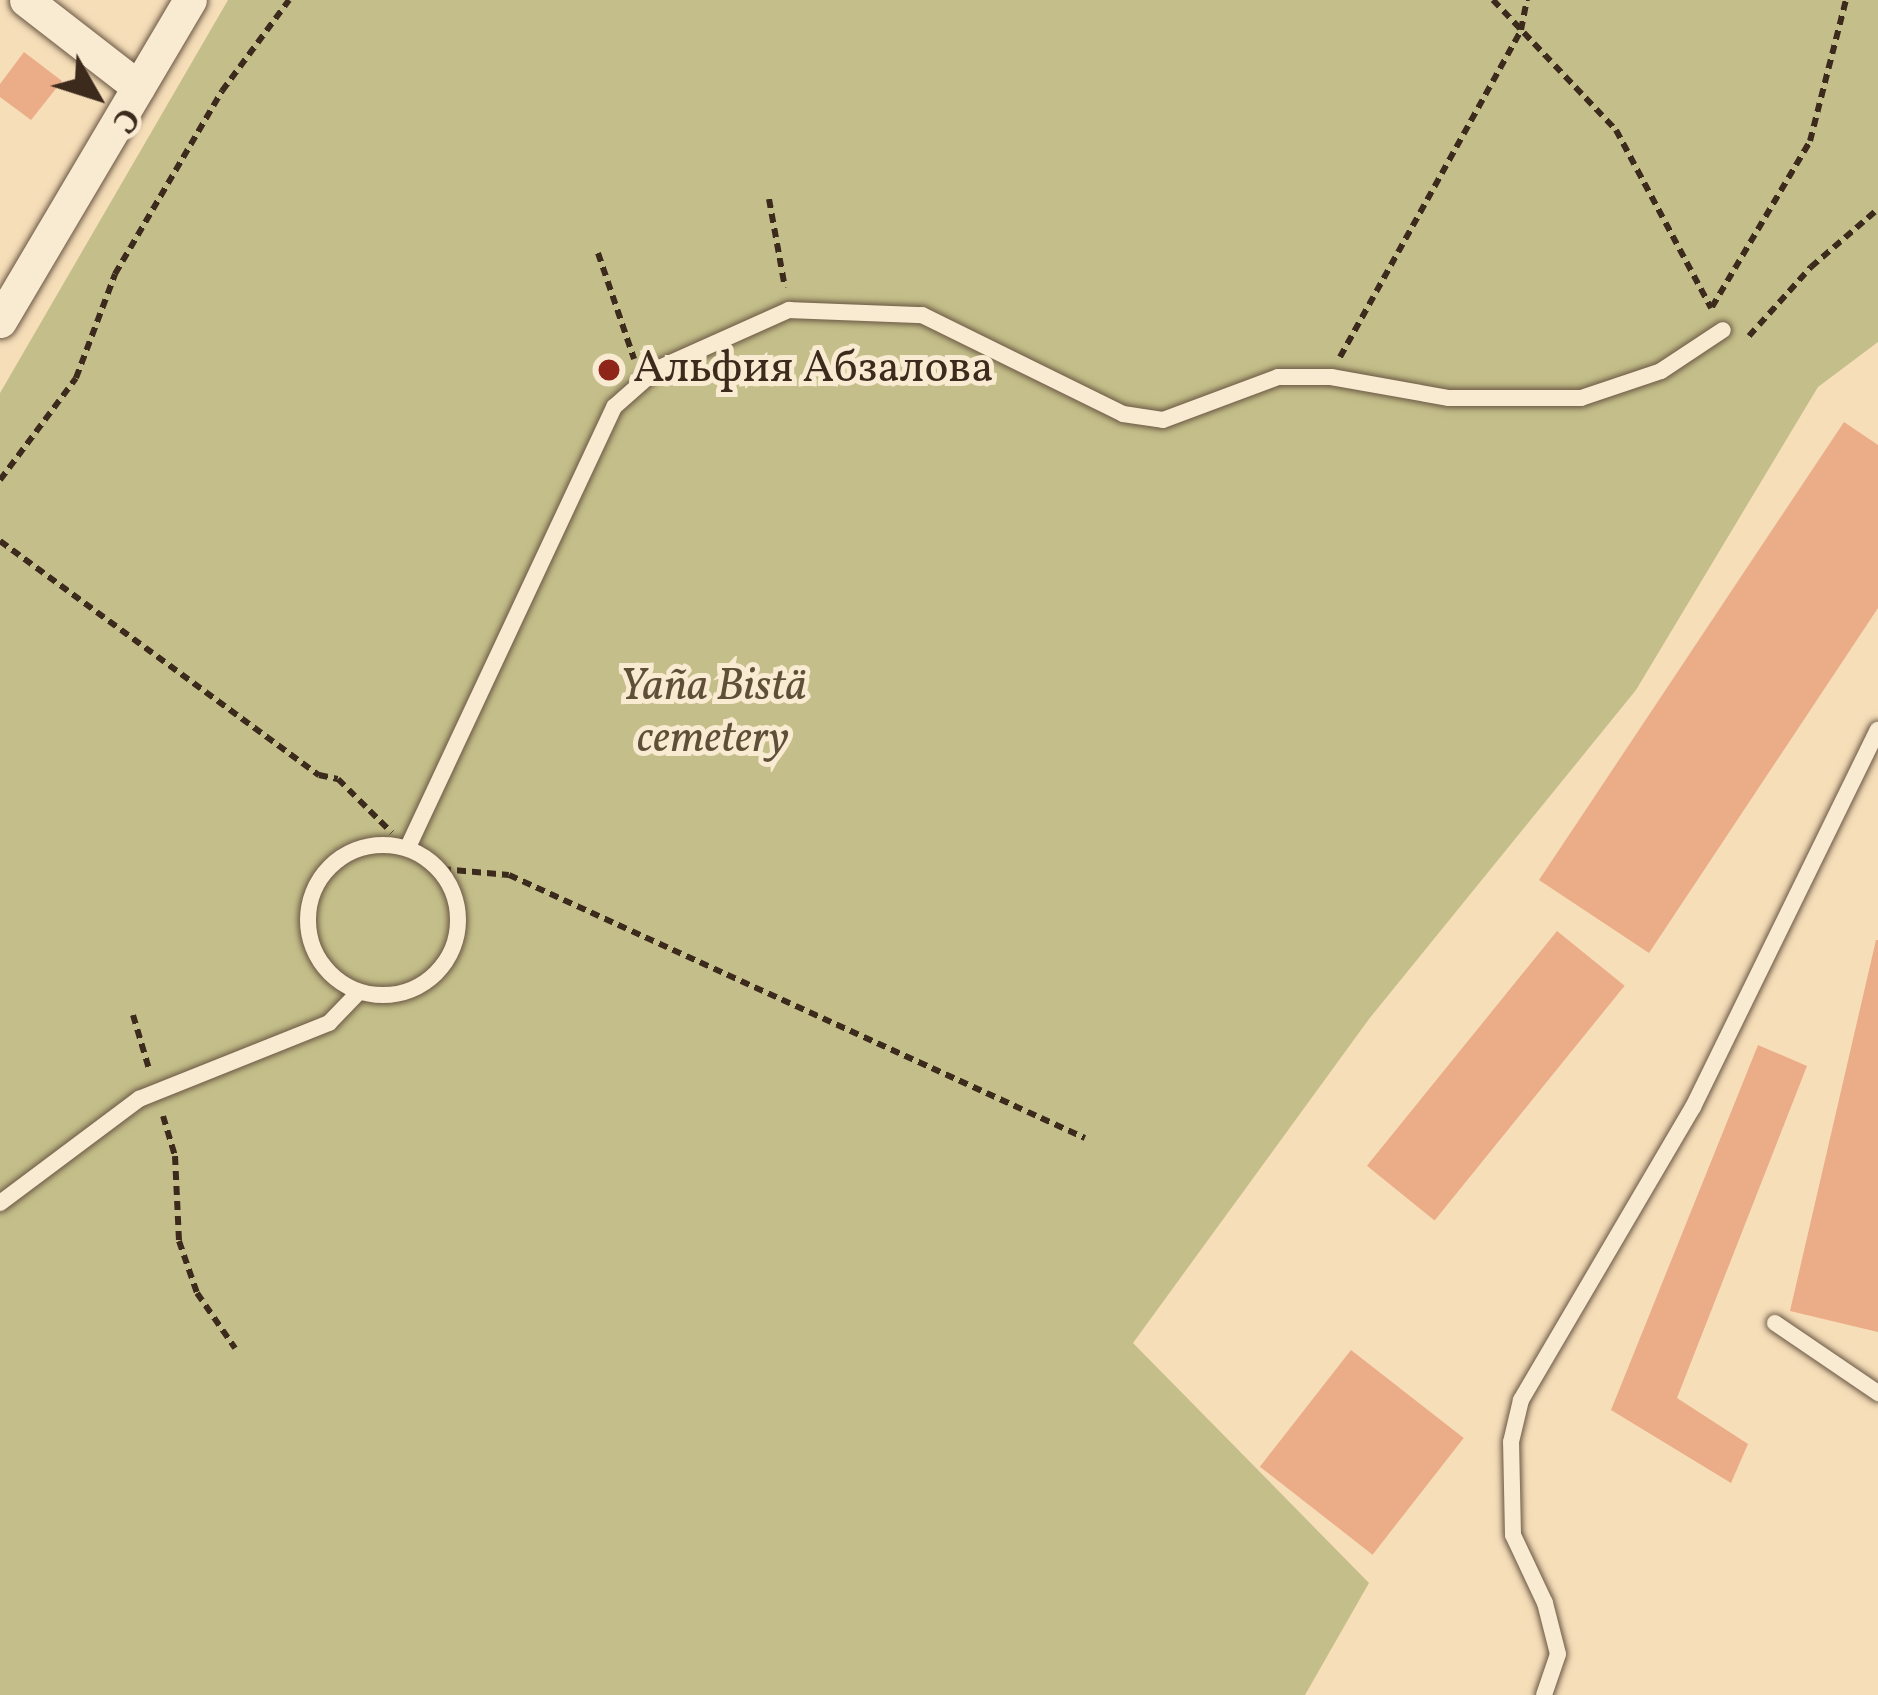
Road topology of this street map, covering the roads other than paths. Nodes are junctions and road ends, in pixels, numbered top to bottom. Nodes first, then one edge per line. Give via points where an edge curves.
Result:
1 (26, 0) edge
2 (190, 0) edge
3 (138, 87) junction
4 (0, 321) edge
5 (1723, 330) road end
6 (1878, 730) edge
7 (408, 847) junction
8 (358, 993) junction
9 (0, 1203) edge
10 (1775, 1323) dead end
11 (1878, 1393) edge
12 (1544, 1695) edge

1 - 3 street
2 - 3 street
3 - 4 street
5 - 7 lane via 1661,371 1581,398 1449,398 1331,377 1278,377 1163,420 1123,415 922,315 789,310 641,380 614,407
6 - 12 lane via 1693,1107 1520,1400 1511,1442 1513,1535 1558,1654
7 - 8 lane via 442,869 458,905 456,945 433,978 398,996
7 - 8 lane via 369,844 332,862 310,895 307,935 325,971
8 - 9 lane via 329,1023 156,1093
10 - 11 lane

